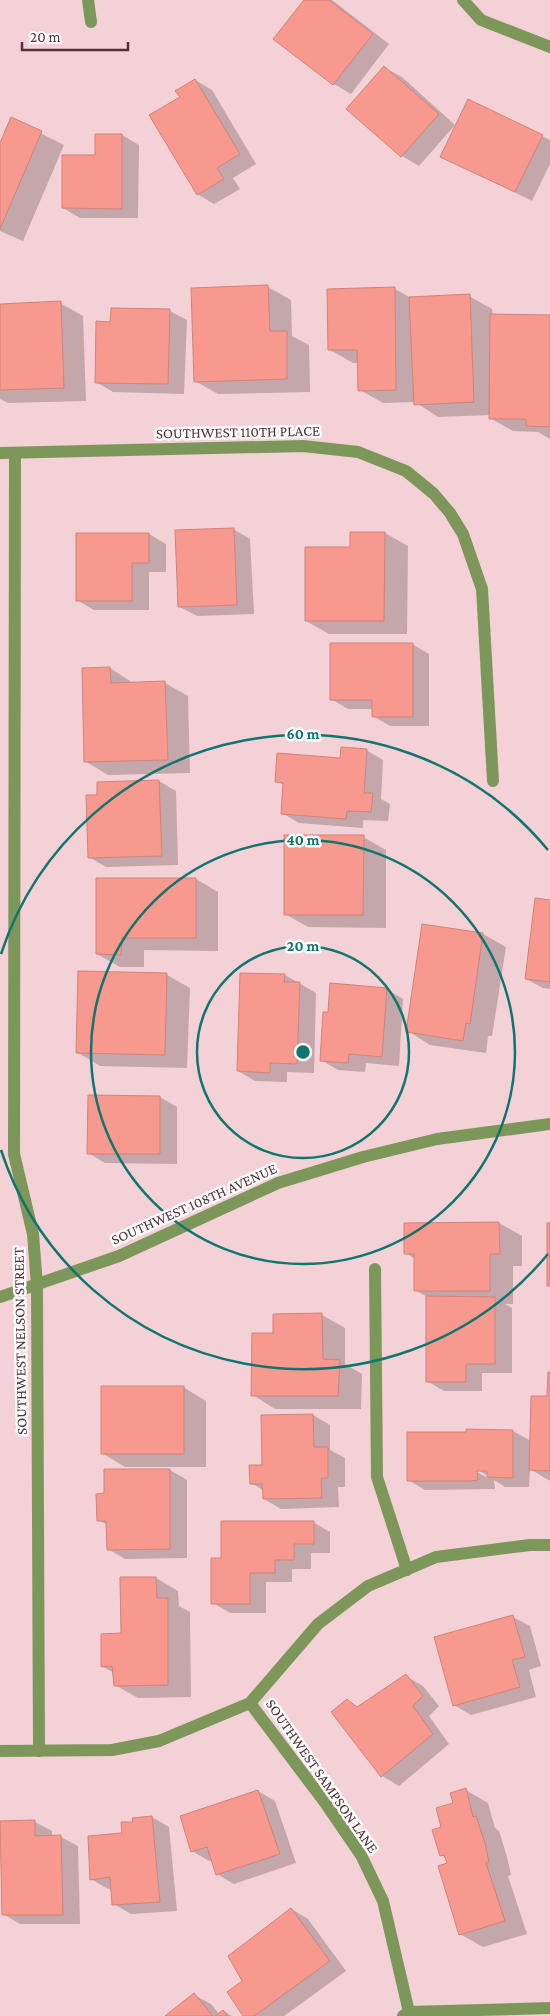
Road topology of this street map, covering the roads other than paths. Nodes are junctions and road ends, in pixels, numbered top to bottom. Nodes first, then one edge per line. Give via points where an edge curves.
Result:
1 (88, 0) edge
2 (463, 0) edge
3 (91, 22) dead end
4 (550, 47) edge
5 (0, 453) edge
6 (15, 453) junction
7 (493, 781) dead end
8 (550, 1124) edge
9 (375, 1269) dead end
10 (37, 1285) junction
11 (0, 1297) edge
12 (550, 1545) edge
13 (407, 1570) junction
14 (250, 1703) junction
15 (0, 1751) edge
16 (39, 1751) junction
17 (550, 2008) edge
18 (406, 2014) edge

1 - 3 street
2 - 4 street via 481,20
5 - 6 street, SOUTHWEST 110TH PLACE
6 - 7 street, SOUTHWEST 110TH PLACE via 303,446 358,452 406,471 434,494 450,513 463,534 482,589
6 - 10 street, SOUTHWEST NELSON STREET via 14,1154 33,1234
8 - 10 street, SOUTHWEST 108TH AVENUE via 437,1139 303,1175 227,1205 120,1256
9 - 13 street via 377,1477
10 - 11 street, SOUTHWEST 108TH AVENUE
10 - 16 street, SOUTHWEST NELSON STREET
12 - 13 street via 436,1557
13 - 14 street via 368,1586 318,1624
14 - 16 street via 160,1742 112,1750
14 - 18 street, SOUTHWEST SAMPSON LANE via 362,1855 383,1901
15 - 16 street
17 - 18 street

